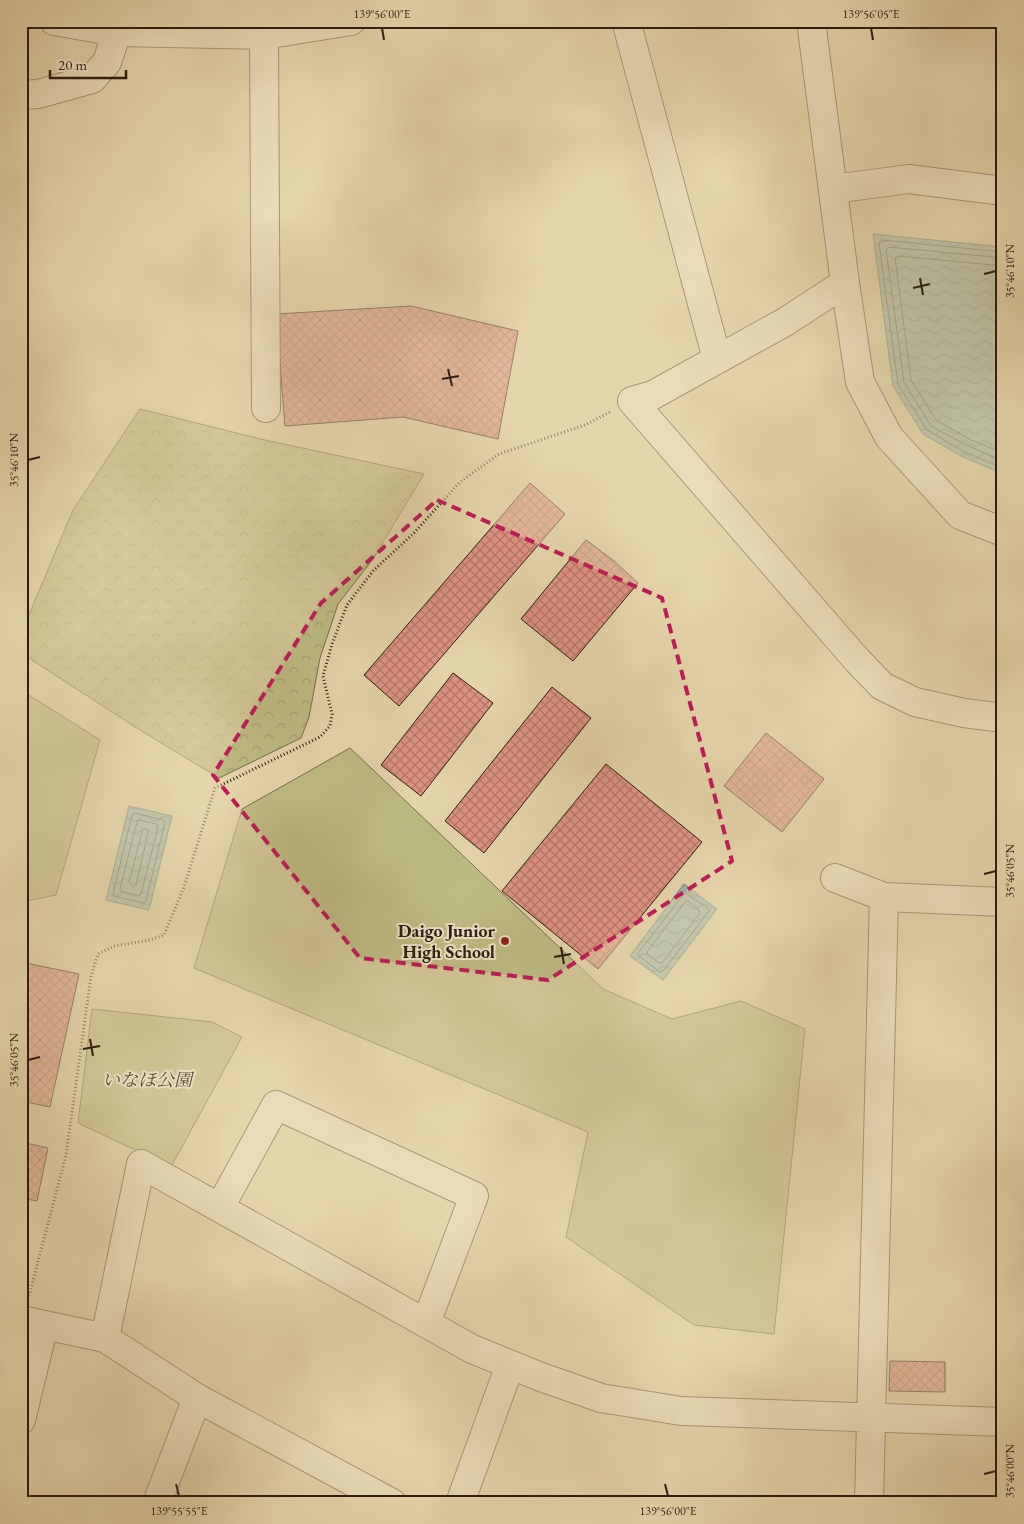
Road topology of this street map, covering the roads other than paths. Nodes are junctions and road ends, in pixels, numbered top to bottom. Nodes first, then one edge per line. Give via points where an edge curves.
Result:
1 (54, 21) edge
2 (351, 21) edge
3 (626, 21) edge
4 (811, 21) edge
5 (117, 32) junction
6 (264, 35) junction
7 (21, 96) edge
8 (833, 189) junction
9 (1003, 191) edge
10 (845, 284) junction
11 (717, 359) junction
12 (266, 408) dead end
13 (1003, 532) edge
14 (1003, 718) edge
15 (835, 878) dead end
16 (884, 897) junction
17 (1003, 902) edge
18 (220, 1208) junction
19 (29, 1322) edge
20 (426, 1323) junction
21 (105, 1338) junction
22 (510, 1365) junction
23 (197, 1398) junction
24 (872, 1418) junction
25 (21, 1420) edge
26 (1003, 1422) edge
27 (157, 1503) edge
28 (392, 1503) edge
29 (460, 1503) edge
30 (869, 1503) edge

1 - 5 street
2 - 6 street
3 - 11 street
4 - 8 street
5 - 6 street
5 - 7 street via 107,62 92,79
6 - 12 street
8 - 9 street via 909,179
8 - 10 street
10 - 11 street
10 - 13 street via 860,382 888,437 960,516
11 - 14 street via 653,395 632,401 882,686 915,702
15 - 16 street
16 - 17 street
16 - 24 street
18 - 20 street
18 - 20 street via 276,1105 474,1196
18 - 21 street via 141,1164
19 - 21 street
19 - 25 street
20 - 22 street via 472,1349
21 - 23 street
22 - 24 street via 601,1398 681,1411
22 - 29 street
23 - 27 street
23 - 28 street
24 - 26 street
24 - 30 street

